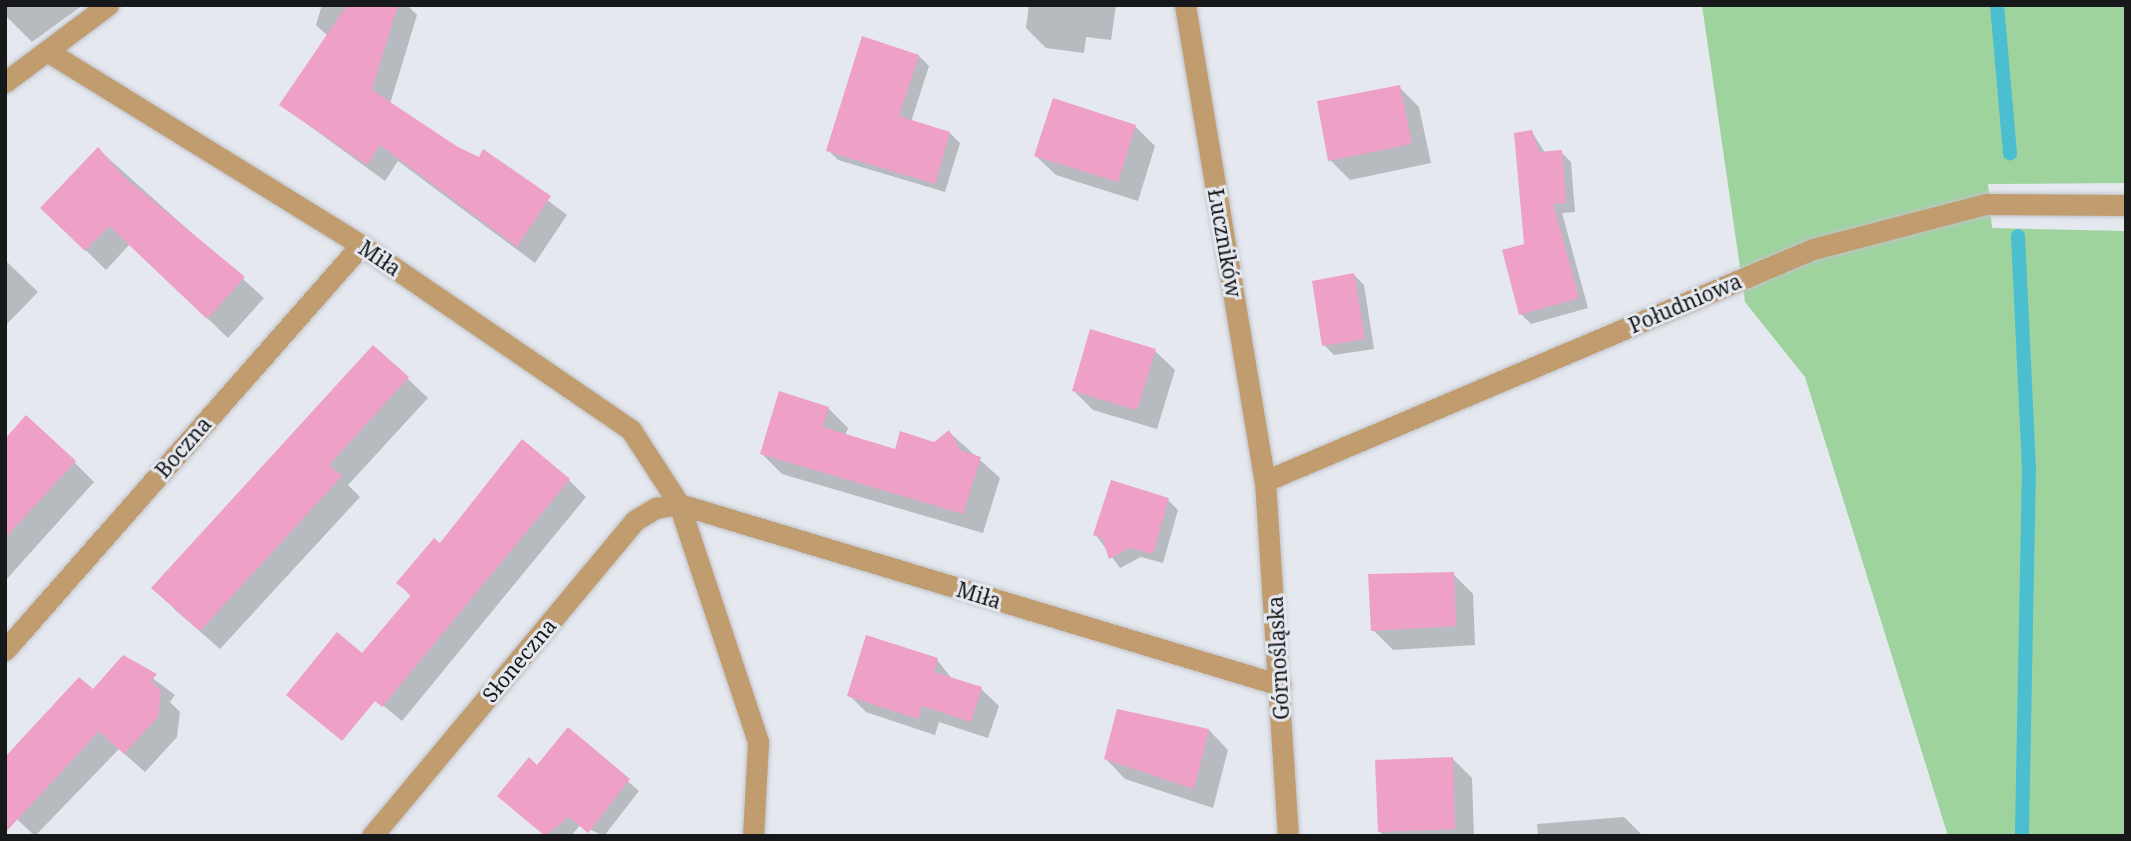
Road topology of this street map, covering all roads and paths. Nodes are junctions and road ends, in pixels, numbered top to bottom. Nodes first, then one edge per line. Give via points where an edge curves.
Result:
1 (108, 5) edge
2 (1185, 5) edge
3 (47, 51) junction
4 (5, 82) edge
5 (2126, 205) edge
6 (361, 245) junction
7 (1265, 481) junction
8 (679, 504) junction
9 (5, 650) edge
10 (1280, 685) junction
11 (373, 836) edge
12 (753, 836) edge
13 (1288, 836) edge

1 - 3 street
2 - 7 street, Łuczników
3 - 4 street
3 - 6 street, Miła
5 - 7 street, Południowa via 1986,204 1813,249
6 - 8 street, Miła via 631,430
6 - 9 street, Boczna
7 - 10 street, Górnośląska
8 - 10 street, Miła
8 - 11 street, Słoneczna via 634,521
8 - 12 street, Miła via 758,742
10 - 13 street, Górnośląska

